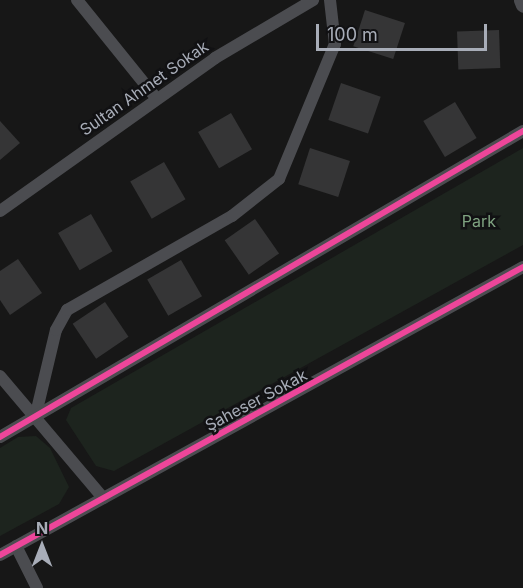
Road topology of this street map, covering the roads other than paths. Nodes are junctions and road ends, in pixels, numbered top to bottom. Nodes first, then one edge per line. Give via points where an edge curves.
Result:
1 (76, 0) edge
2 (313, 0) edge
3 (330, 0) edge
4 (521, 0) edge
5 (523, 5) edge
6 (157, 99) junction
7 (523, 131) edge
8 (0, 211) edge
9 (523, 260) edge
10 (523, 269) edge
11 (510, 274) junction
12 (0, 376) edge
13 (35, 418) junction
14 (0, 437) edge
15 (103, 498) junction
16 (16, 546) junction
17 (0, 555) edge
18 (37, 588) edge

1 - 6 street
2 - 6 street, Sultan Ahmet Sokak
3 - 13 street via 334,44 279,180 232,216 67,310 56,330
4 - 5 street
6 - 8 street, Sultan Ahmet Sokak
7 - 13 street
9 - 11 street
10 - 11 street
11 - 15 street, Şaheser Sokak
12 - 13 street
13 - 14 street
13 - 15 street
15 - 16 street, Şaheser Sokak
16 - 17 street, Şaheser Sokak
16 - 18 street

